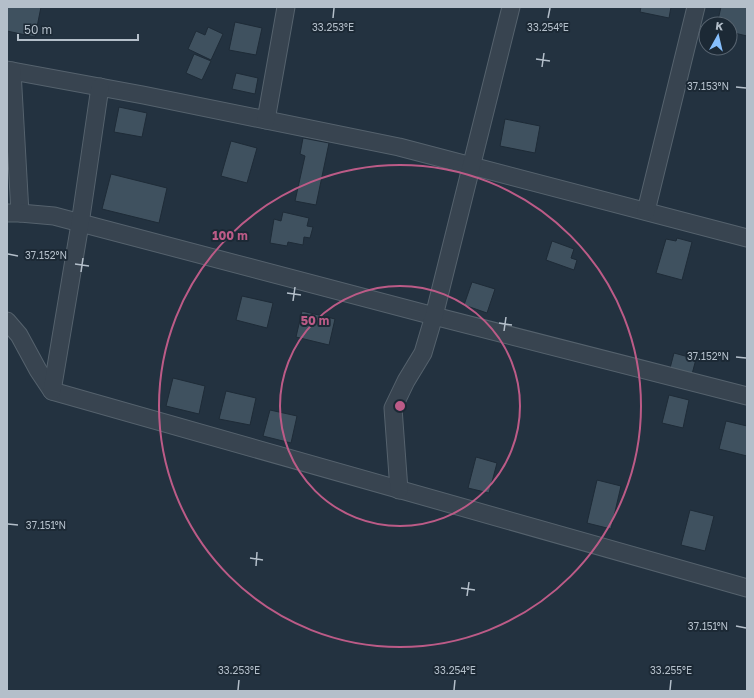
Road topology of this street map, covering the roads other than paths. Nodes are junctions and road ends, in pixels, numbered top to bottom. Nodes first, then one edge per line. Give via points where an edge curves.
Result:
1 (286, 7) edge
2 (511, 7) edge
3 (696, 7) edge
4 (10, 71) edge
5 (100, 87) junction
6 (266, 120) junction
7 (471, 166) junction
8 (646, 212) junction
9 (14, 213) edge
10 (80, 224) junction
11 (747, 238) edge
12 (434, 316) junction
13 (7, 321) edge
14 (52, 391) junction
15 (747, 396) edge
16 (399, 490) junction
17 (747, 588) edge

1 - 6 street
2 - 7 street
3 - 8 street
4 - 5 street
4 - 9 street
5 - 6 street
5 - 10 street
6 - 7 street via 399,147
7 - 8 street
7 - 12 street
8 - 11 street
9 - 10 street via 54,216
10 - 12 street
10 - 14 street
12 - 15 street
12 - 16 street via 423,353 393,408
13 - 14 street via 19,335
14 - 16 street
16 - 17 street

